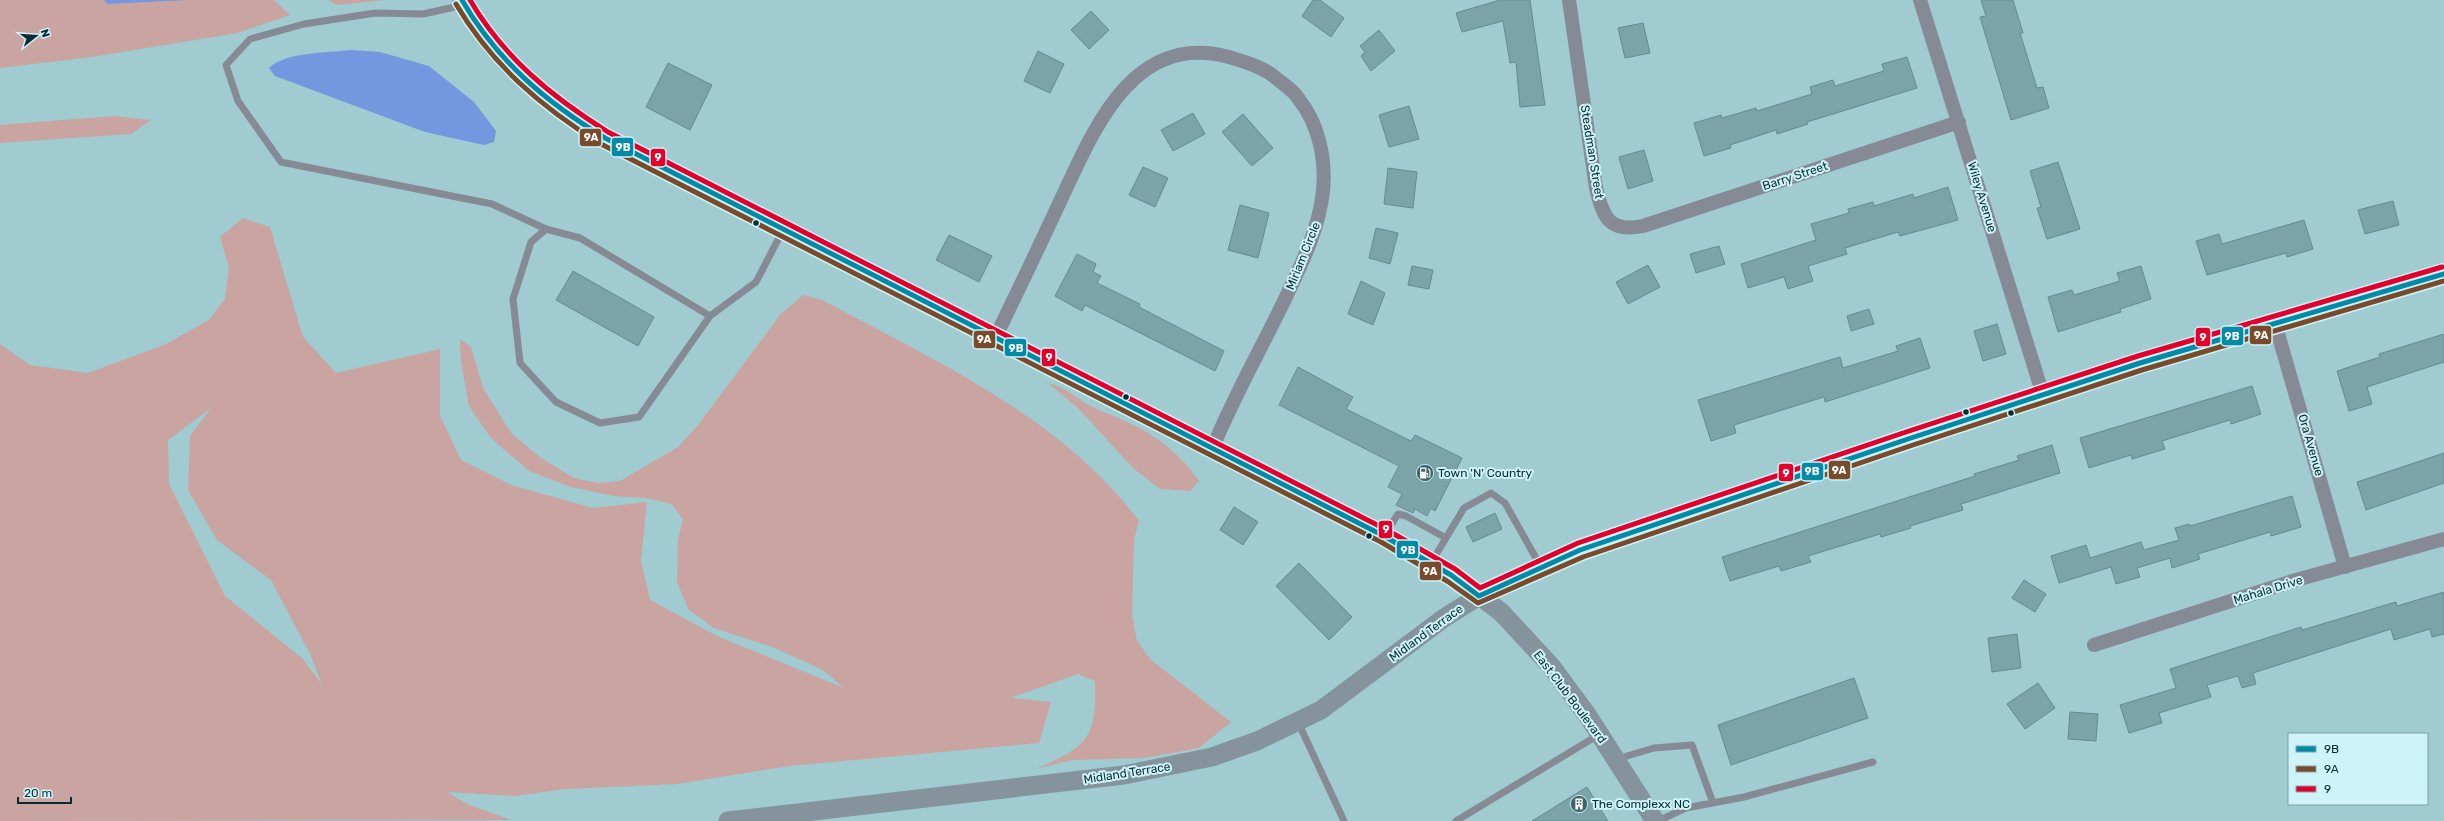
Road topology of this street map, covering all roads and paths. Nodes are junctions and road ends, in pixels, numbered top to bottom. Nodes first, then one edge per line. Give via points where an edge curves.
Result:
1 (1569, 0) edge
2 (1920, 0) edge
3 (463, 3) edge
4 (1958, 122) junction
5 (1632, 228) joint
6 (546, 230) junction
7 (783, 230) junction
8 (2444, 274) edge
9 (710, 316) junction
10 (2275, 323) junction
11 (996, 336) junction
12 (2043, 395) junction
13 (1213, 447) junction
14 (1384, 536) junction
15 (1446, 538) junction
16 (2444, 540) edge
17 (1431, 563) junction
18 (2345, 566) junction
19 (1541, 567) junction
20 (1479, 596) junction
21 (2094, 645) dead end
22 (1298, 722) junction
23 (1600, 734) junction
24 (1616, 759) junction
25 (1873, 762) dead end
26 (1713, 803) junction
27 (728, 821) edge
28 (1344, 821) edge
29 (1456, 821) edge
30 (1655, 821) edge
31 (1658, 821) edge

1 - 5 street, Steadman Street via 1601,209 1610,222 1620,228
2 - 4 street, Wiley Avenue
3 - 6 lane via 423,14 375,13 304,24 250,39 226,65 238,101 281,162 492,204
3 - 7 street, East Club Boulevard via 487,40 511,69 542,97 571,118
4 - 5 street, Barry Street
4 - 12 street, Wiley Avenue
6 - 9 lane via 580,238
6 - 9 lane via 531,242 512,300 520,363 556,402 600,423 639,417
7 - 9 lane via 756,282
7 - 11 street, East Club Boulevard
8 - 10 street, Midland Terrace
10 - 12 street, Midland Terrace
10 - 18 street, Ora Avenue
11 - 13 street, East Club Boulevard
11 - 13 street, Miriam Circle via 1094,130 1119,92 1142,72 1166,58 1187,53 1215,54 1245,62 1271,74 1298,96 1312,120 1324,166 1323,191 1318,218 1304,259
12 - 19 street, Midland Terrace via 1719,501 1580,550
13 - 14 street, East Club Boulevard
14 - 15 lane via 1398,514
14 - 17 street, East Club Boulevard
15 - 17 lane
15 - 19 lane via 1464,508 1491,492 1504,503
16 - 18 street, Mahala Drive
17 - 20 street, East Club Boulevard
18 - 21 street, Mahala Drive
19 - 20 street, Midland Terrace
20 - 22 street, Midland Terrace via 1444,618 1321,710
20 - 23 street, East Club Boulevard via 1501,612 1551,666
22 - 27 street, Midland Terrace via 1257,741 1212,757 1124,775
22 - 28 lane
23 - 24 street, East Club Boulevard
23 - 29 lane
24 - 26 lane via 1654,748 1692,745
24 - 30 street, East Club Boulevard
25 - 26 lane
26 - 31 lane via 1686,808

